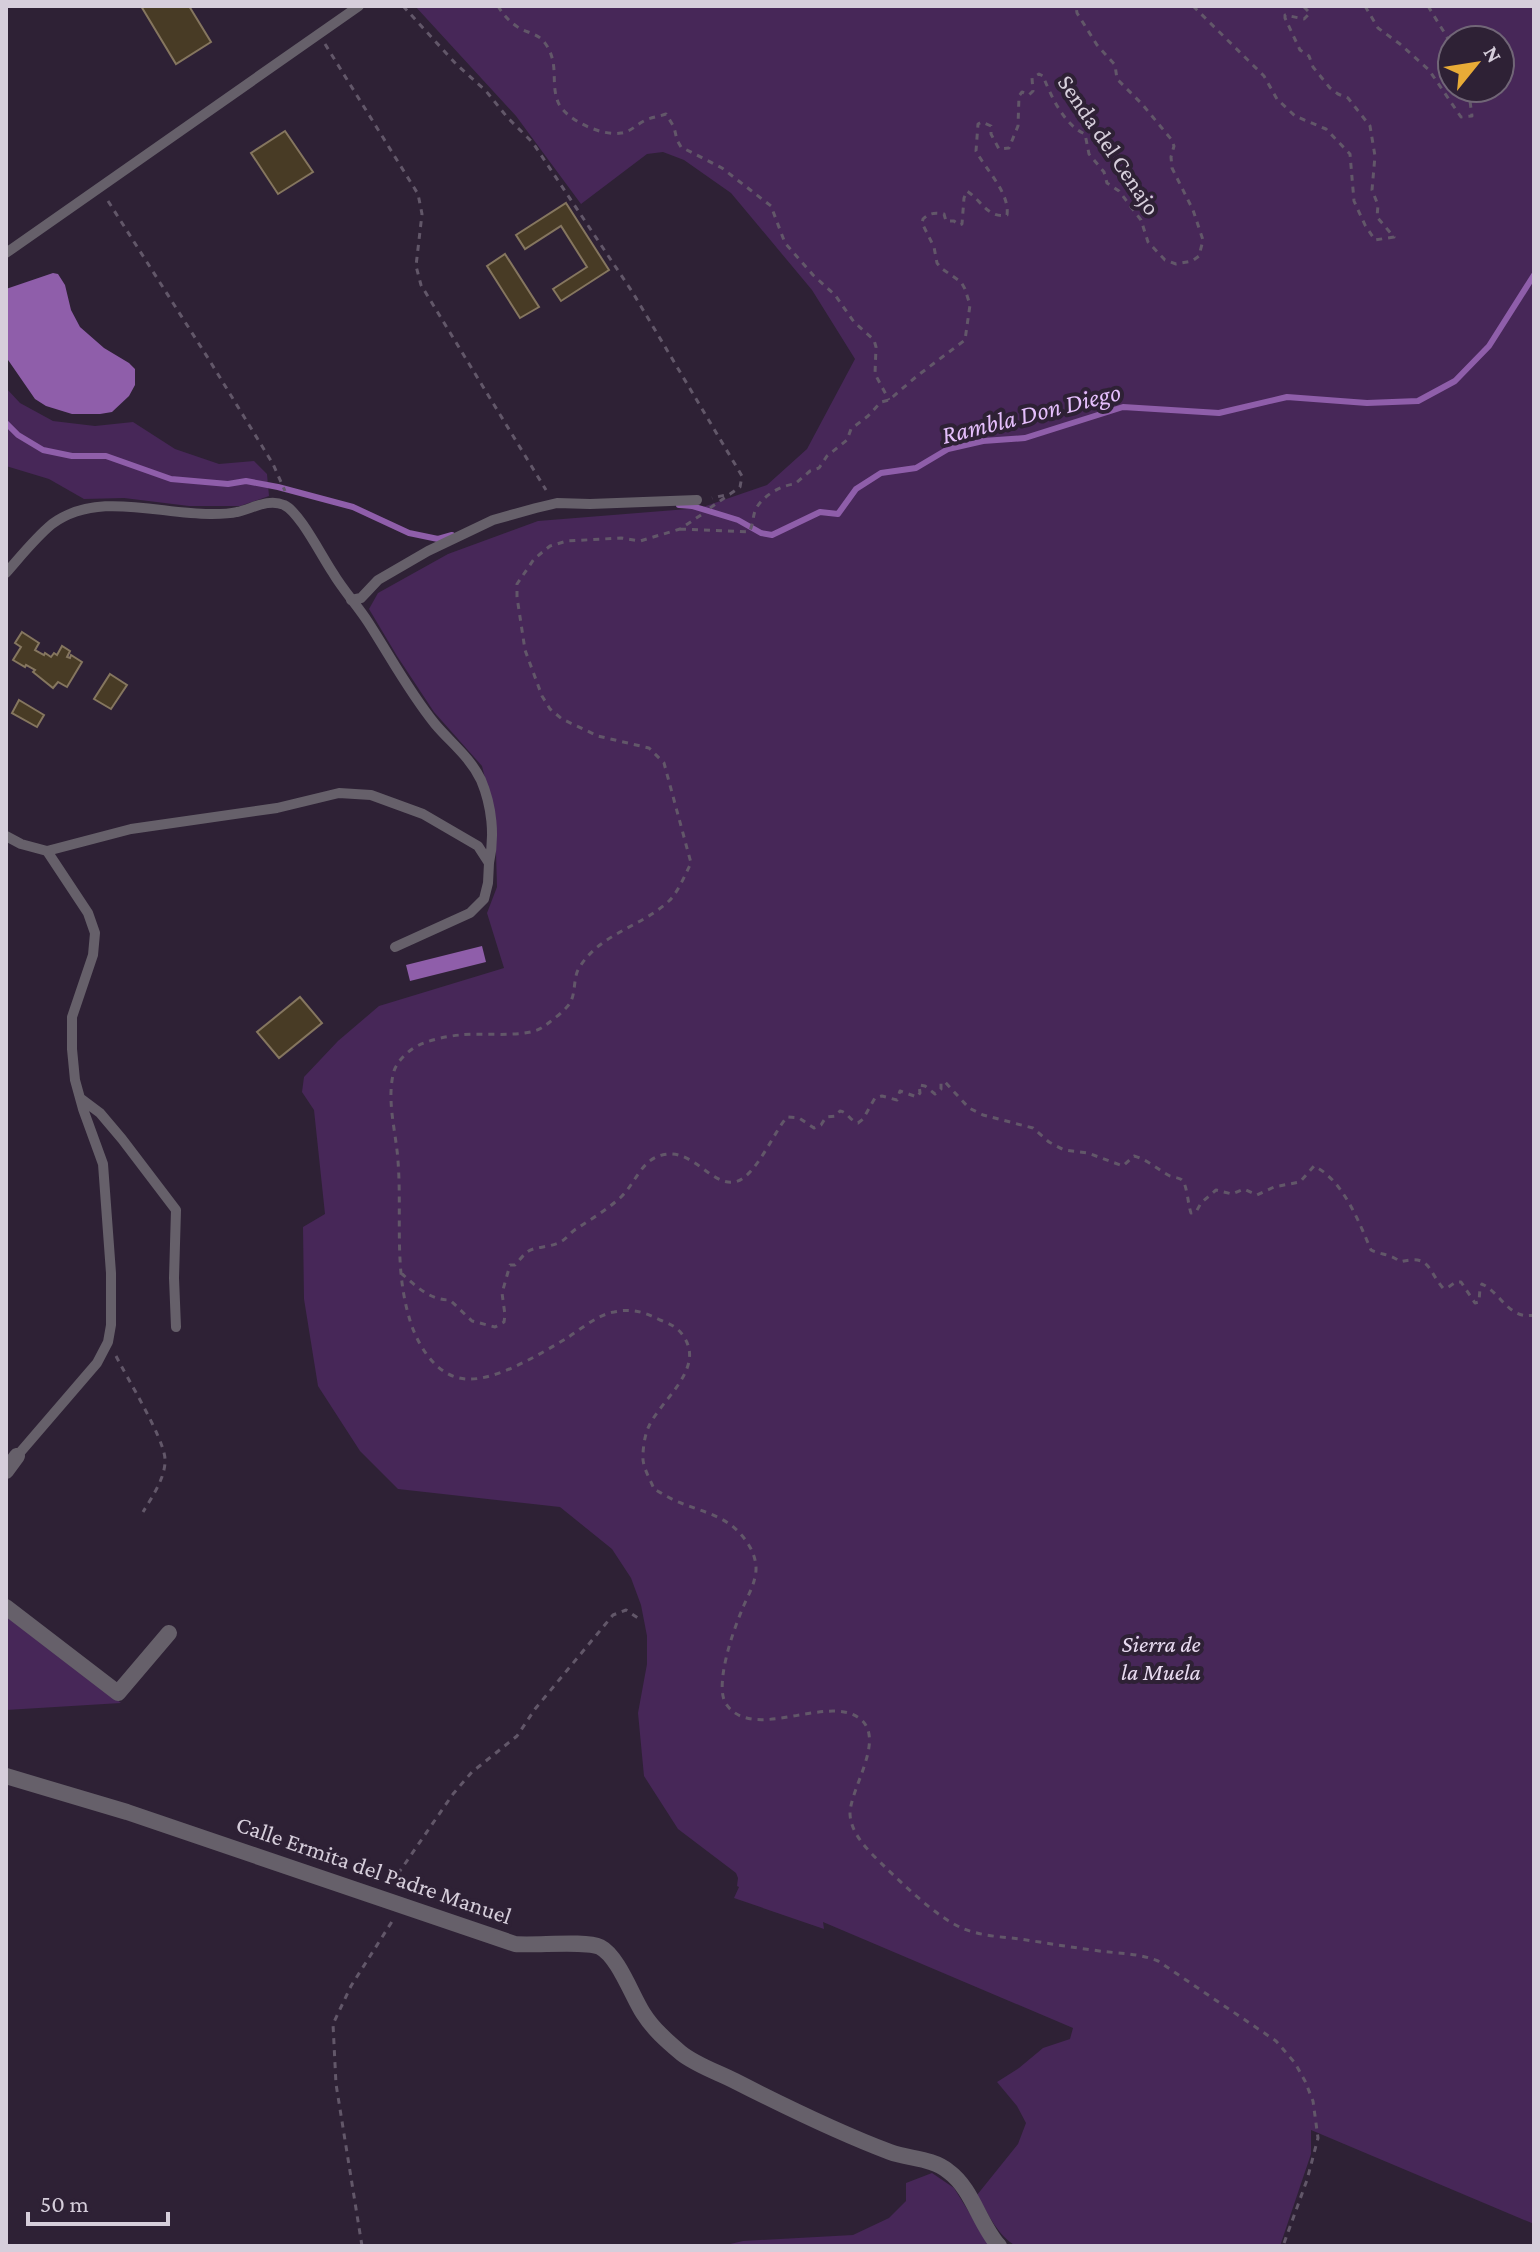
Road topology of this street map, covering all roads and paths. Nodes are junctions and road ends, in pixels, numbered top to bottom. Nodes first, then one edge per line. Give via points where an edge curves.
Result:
1 (359, 6) edge
2 (403, 6) edge
3 (498, 6) edge
4 (1076, 6) edge
5 (1193, 6) edge
6 (1303, 6) edge
7 (1365, 6) edge
8 (1428, 6) edge
9 (1439, 24) edge
10 (319, 35) junction
11 (1436, 80) edge
12 (1452, 104) edge
13 (1470, 104) edge
14 (99, 188) junction
15 (6, 253) edge
16 (889, 400) junction
17 (697, 500) joint
18 (557, 503) junction
19 (294, 512) junction
20 (6, 573) edge
21 (351, 600) junction
22 (6, 836) edge
23 (47, 851) junction
24 (489, 863) junction
25 (395, 947) dead end
26 (80, 1098) junction
27 (401, 1273) junction
28 (1534, 1315) edge
29 (176, 1327) dead end
30 (108, 1342) junction
31 (17, 1456) joint
32 (6, 1471) edge
33 (143, 1512) dead end
34 (6, 1607) edge
35 (638, 1618) dead end
36 (169, 1633) dead end
37 (6, 1776) edge
38 (382, 1897) junction
39 (403, 1904) junction
40 (362, 2246) edge
41 (999, 2246) edge
42 (1283, 2246) edge

1 - 10 lane
2 - 17 path via 533,143 633,293 736,464 740,487 718,498
3 - 16 path via 512,23 547,45 562,110 599,131 616,134 666,114 681,147 722,168 771,206 785,243 874,340 875,374
4 - 16 path, Senda del Cenajo via 1115,65 1117,79 1171,139 1172,168 1203,240 1199,256 1176,264 1148,242 1141,220 1107,183 1089,154 1085,134 1076,131 1039,74 1032,78 1033,91 1019,96 1018,126 1009,148 999,149 988,123 978,124 976,151 1002,190 1007,215 983,208 967,191 962,224 946,221 944,214 923,219 937,263 965,289 970,305 967,331 965,340
5 - 6 path via 1264,76 1295,116 1326,129 1350,154 1354,201 1365,225 1375,240 1394,237 1377,217 1370,126 1313,67 1285,18 1309,16
7 - 11 path via 1378,28
8 - 9 path
10 - 14 lane
10 - 18 path via 418,194 422,214 416,266 421,285
12 - 13 path via 1461,117 1472,116
14 - 15 lane
14 - 19 path via 265,451
16 - 27 path, Senda del Cenajo via 851,429 819,468 757,506 749,532 680,529 640,541 567,541 534,559 517,584 525,650 550,709 598,736 649,748 658,756 691,863 671,899 604,940 578,969 570,1003 541,1029 422,1043 401,1059 391,1090 399,1162
17 - 18 lane
18 - 21 lane via 493,520 428,551
19 - 20 lane via 268,503 211,514 105,506 71,513 53,523
19 - 21 lane
21 - 24 lane via 435,723 473,764 491,817
22 - 23 lane
23 - 24 lane via 131,829 277,808 339,793 371,795 423,814 478,846
23 - 26 lane via 88,913 95,933 72,1017
24 - 25 lane via 484,899 470,913
26 - 29 lane via 100,1113 176,1210
26 - 30 lane via 103,1164 111,1299
27 - 28 path via 427,1295 450,1300 472,1321 495,1327 504,1322 502,1293 510,1265 527,1252 563,1240 619,1199 647,1162 678,1154 727,1182 737,1182 749,1174 787,1117 814,1128 840,1111 858,1123 875,1098 897,1100 900,1091 917,1097 919,1085 935,1094 945,1082 969,1108 1033,1128 1064,1150 1123,1166 1134,1156 1142,1158 1181,1179 1191,1213 1216,1190 1232,1194 1244,1189 1257,1195 1300,1182 1314,1166 1340,1189 1371,1250 1400,1262 1424,1261 1443,1288 1461,1282 1475,1303 1482,1284 1511,1310 1524,1317
27 - 42 path via 417,1341 448,1374 466,1380 513,1366 614,1311 644,1312 677,1327 691,1352 682,1381 648,1427 642,1459 654,1489 732,1526 755,1558 755,1581 724,1667 727,1705 754,1720 825,1712 857,1716 870,1739 850,1808 855,1834 903,1884 951,1922 974,1933 1141,1954 1276,2041 1305,2081 1318,2138
30 - 31 lane via 97,1363
30 - 33 path via 155,1429 165,1459 162,1477
31 - 32 street
34 - 36 street via 118,1693
35 - 38 path via 626,1610 613,1615 517,1736 453,1794
37 - 38 street, Calle Ermita del Padre Manuel
38 - 39 street, Calle Ermita del Padre Manuel
39 - 40 path via 333,2024 336,2084
39 - 41 street, Calle Ermita del Padre Manuel via 515,1944 599,1947 612,1958 644,2016 685,2056 819,2123 948,2171

